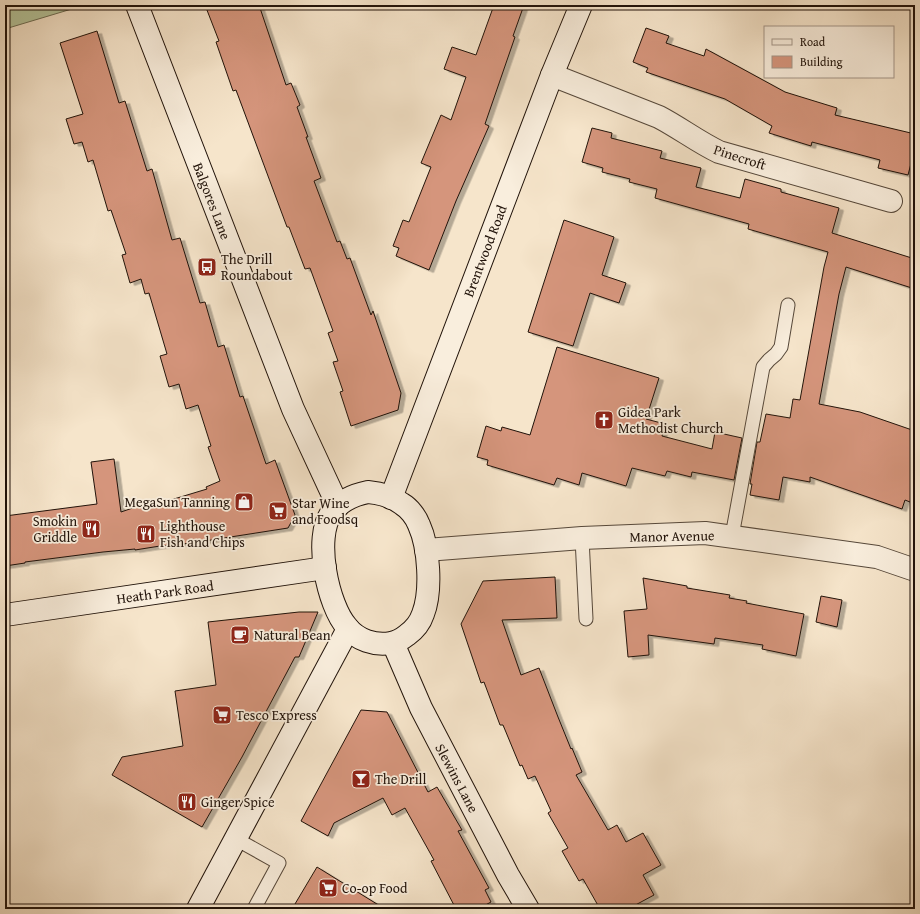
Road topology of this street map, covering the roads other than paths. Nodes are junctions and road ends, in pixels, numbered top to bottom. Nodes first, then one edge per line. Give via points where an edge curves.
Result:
1 (137, 5) edge
2 (581, 5) edge
3 (552, 75) junction
4 (891, 201) dead end
5 (788, 305) dead end
6 (391, 498) junction
7 (338, 506) junction
8 (732, 536) junction
9 (582, 538) junction
10 (426, 550) junction
11 (325, 568) junction
12 (915, 570) edge
13 (5, 615) edge
14 (586, 619) dead end
15 (348, 629) junction
16 (393, 643) junction
17 (236, 839) junction
18 (201, 908) edge
19 (254, 909) edge
20 (528, 909) edge

1 - 7 street, Balgores Lane via 293,409
2 - 3 street, Brentwood Road
3 - 4 street, Pinecroft via 659,116 719,152
3 - 6 street, Brentwood Road
5 - 8 lane via 781,347 763,367
6 - 7 street via 368,492 346,498
6 - 10 street via 412,513 419,524
7 - 11 street via 331,513 323,535
8 - 9 street, Manor Avenue via 705,532
8 - 12 street, Manor Avenue via 877,557
9 - 10 street, Manor Avenue
9 - 14 lane
10 - 16 street via 428,591 424,613 412,631
11 - 13 street, Heath Park Road
11 - 15 street via 334,604
15 - 16 street via 365,640
15 - 17 street
16 - 20 street, Slewins Lane via 421,708
17 - 18 street
17 - 19 lane via 279,864

